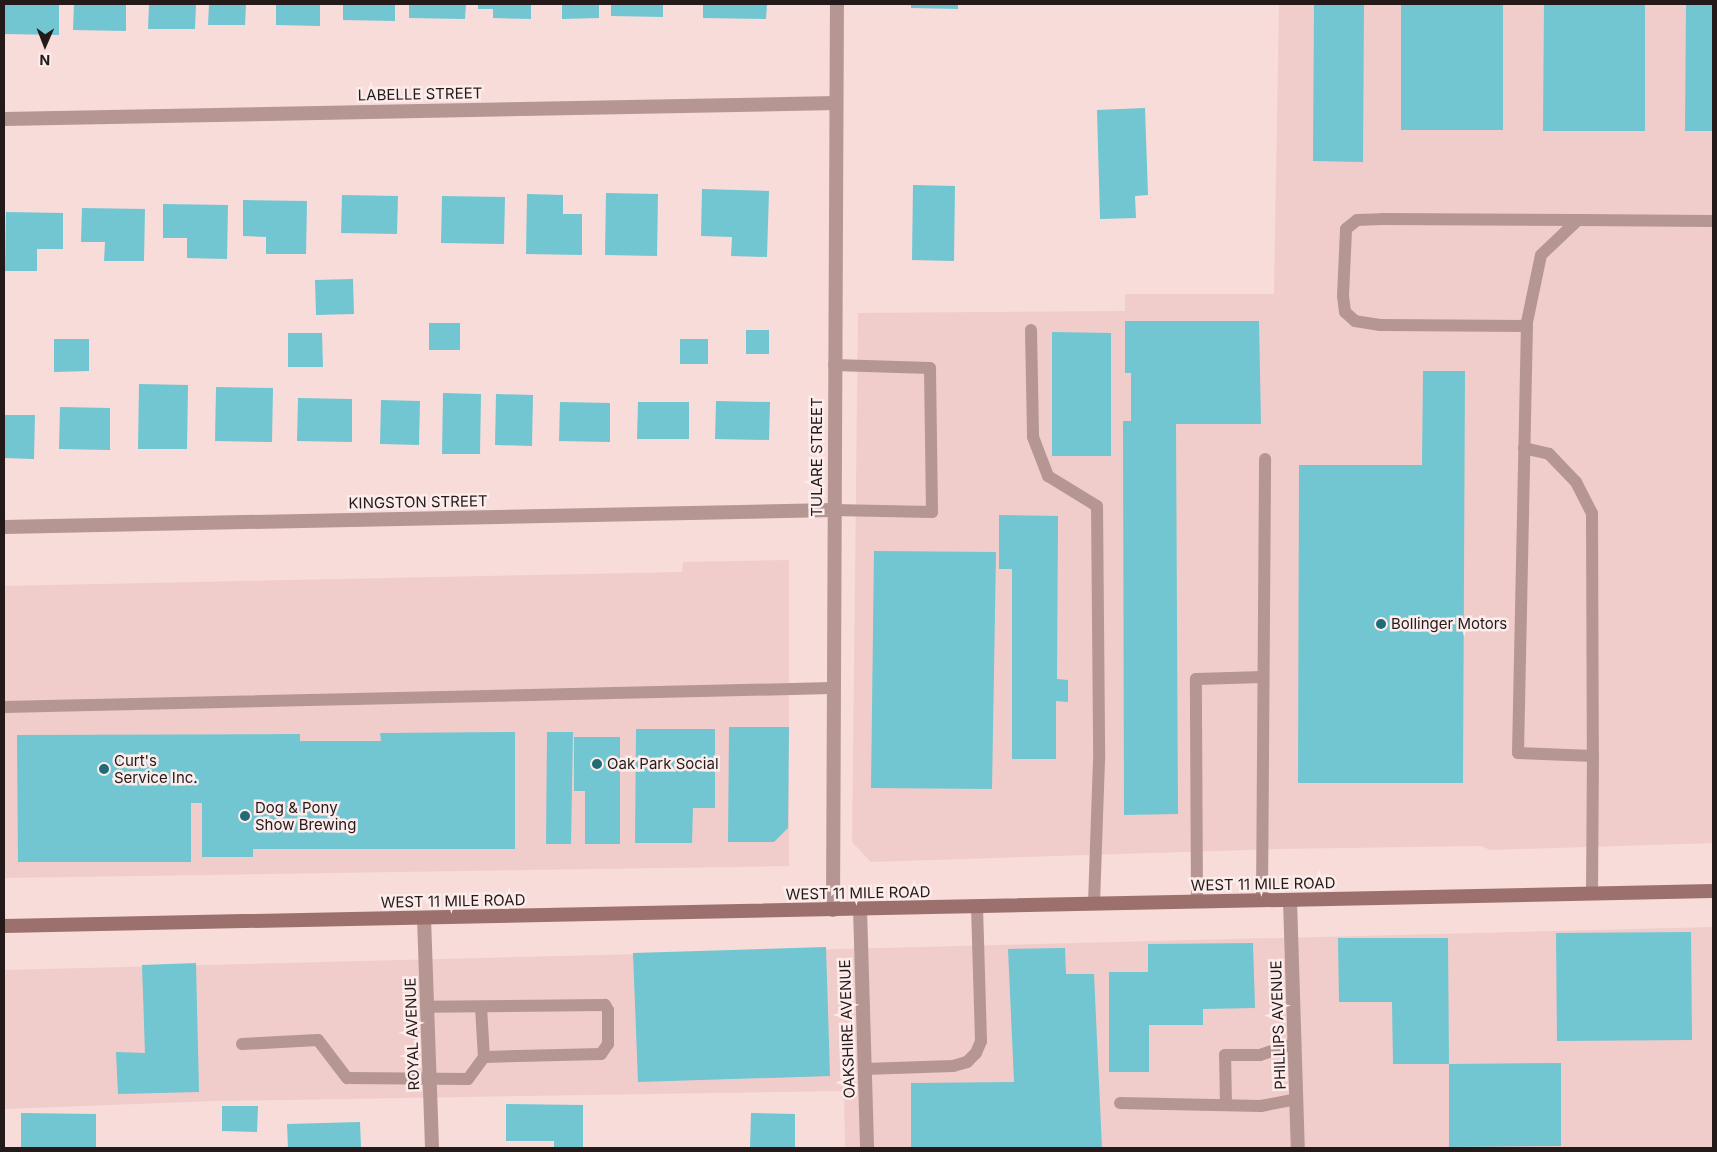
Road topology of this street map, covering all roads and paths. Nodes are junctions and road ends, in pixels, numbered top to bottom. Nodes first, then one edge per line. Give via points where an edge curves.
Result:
1 (837, 4) edge
2 (836, 103) junction
3 (4, 119) edge
4 (1578, 220) junction
5 (1713, 221) edge
6 (1527, 326) junction
7 (1031, 330) dead end
8 (834, 365) junction
9 (1524, 448) junction
10 (1265, 459) dead end
11 (833, 510) junction
12 (4, 527) edge
13 (1263, 678) junction
14 (832, 688) junction
15 (4, 707) edge
16 (1593, 756) junction
17 (1713, 891) edge
18 (1592, 893) junction
19 (1290, 900) junction
20 (1197, 901) junction
21 (1262, 901) junction
22 (1094, 904) junction
23 (977, 906) junction
24 (860, 909) junction
25 (832, 910) junction
26 (424, 918) junction
27 (4, 926) edge
28 (427, 1007) junction
29 (481, 1007) junction
30 (1295, 1043) junction
31 (242, 1044) dead end
32 (484, 1057) junction
33 (864, 1069) junction
34 (429, 1077) junction
35 (1296, 1099) junction
36 (1120, 1104) dead end
37 (1226, 1105) junction
38 (432, 1148) edge
39 (867, 1148) edge
40 (1298, 1148) edge

1 - 2 street, TULARE STREET
2 - 3 street, LABELLE STREET
2 - 8 street, TULARE STREET
4 - 5 lane
4 - 6 lane via 1541,255
4 - 6 lane via 1382,219 1357,220 1346,229 1343,296 1345,312 1355,321 1380,325
6 - 9 lane
7 - 22 lane via 1033,437 1048,476 1097,506 1099,760
8 - 11 street, TULARE STREET
8 - 11 lane via 930,368 932,512
9 - 16 lane via 1549,454 1576,482 1592,513
9 - 16 lane via 1518,753
10 - 13 lane
11 - 12 street, KINGSTON STREET
11 - 14 street, TULARE STREET
13 - 20 lane via 1196,679
13 - 21 lane
14 - 15 lane
14 - 25 street, TULARE STREET
16 - 18 lane
17 - 18 main road, WEST 11 MILE ROAD
18 - 19 main road, WEST 11 MILE ROAD
19 - 21 main road, WEST 11 MILE ROAD
19 - 30 street, PHILLIPS AVENUE
20 - 21 main road, WEST 11 MILE ROAD
20 - 22 main road, WEST 11 MILE ROAD
22 - 23 main road, WEST 11 MILE ROAD
23 - 24 main road, WEST 11 MILE ROAD
23 - 33 lane via 981,1041 976,1053 967,1062 953,1066
24 - 25 main road, WEST 11 MILE ROAD
24 - 33 street, OAKSHIRE AVENUE
25 - 26 main road, WEST 11 MILE ROAD
26 - 27 main road, WEST 11 MILE ROAD
26 - 28 street, ROYAL AVENUE
28 - 29 lane
28 - 34 street, ROYAL AVENUE
29 - 32 lane
29 - 32 lane via 598,1004 608,1010 608,1044 601,1054
30 - 35 street, PHILLIPS AVENUE
30 - 37 lane via 1260,1055 1225,1055
31 - 34 lane via 318,1040 347,1078
32 - 34 lane via 468,1079
33 - 39 street, OAKSHIRE AVENUE
34 - 38 street, ROYAL AVENUE
35 - 37 lane via 1262,1106
35 - 40 street, PHILLIPS AVENUE
36 - 37 lane

